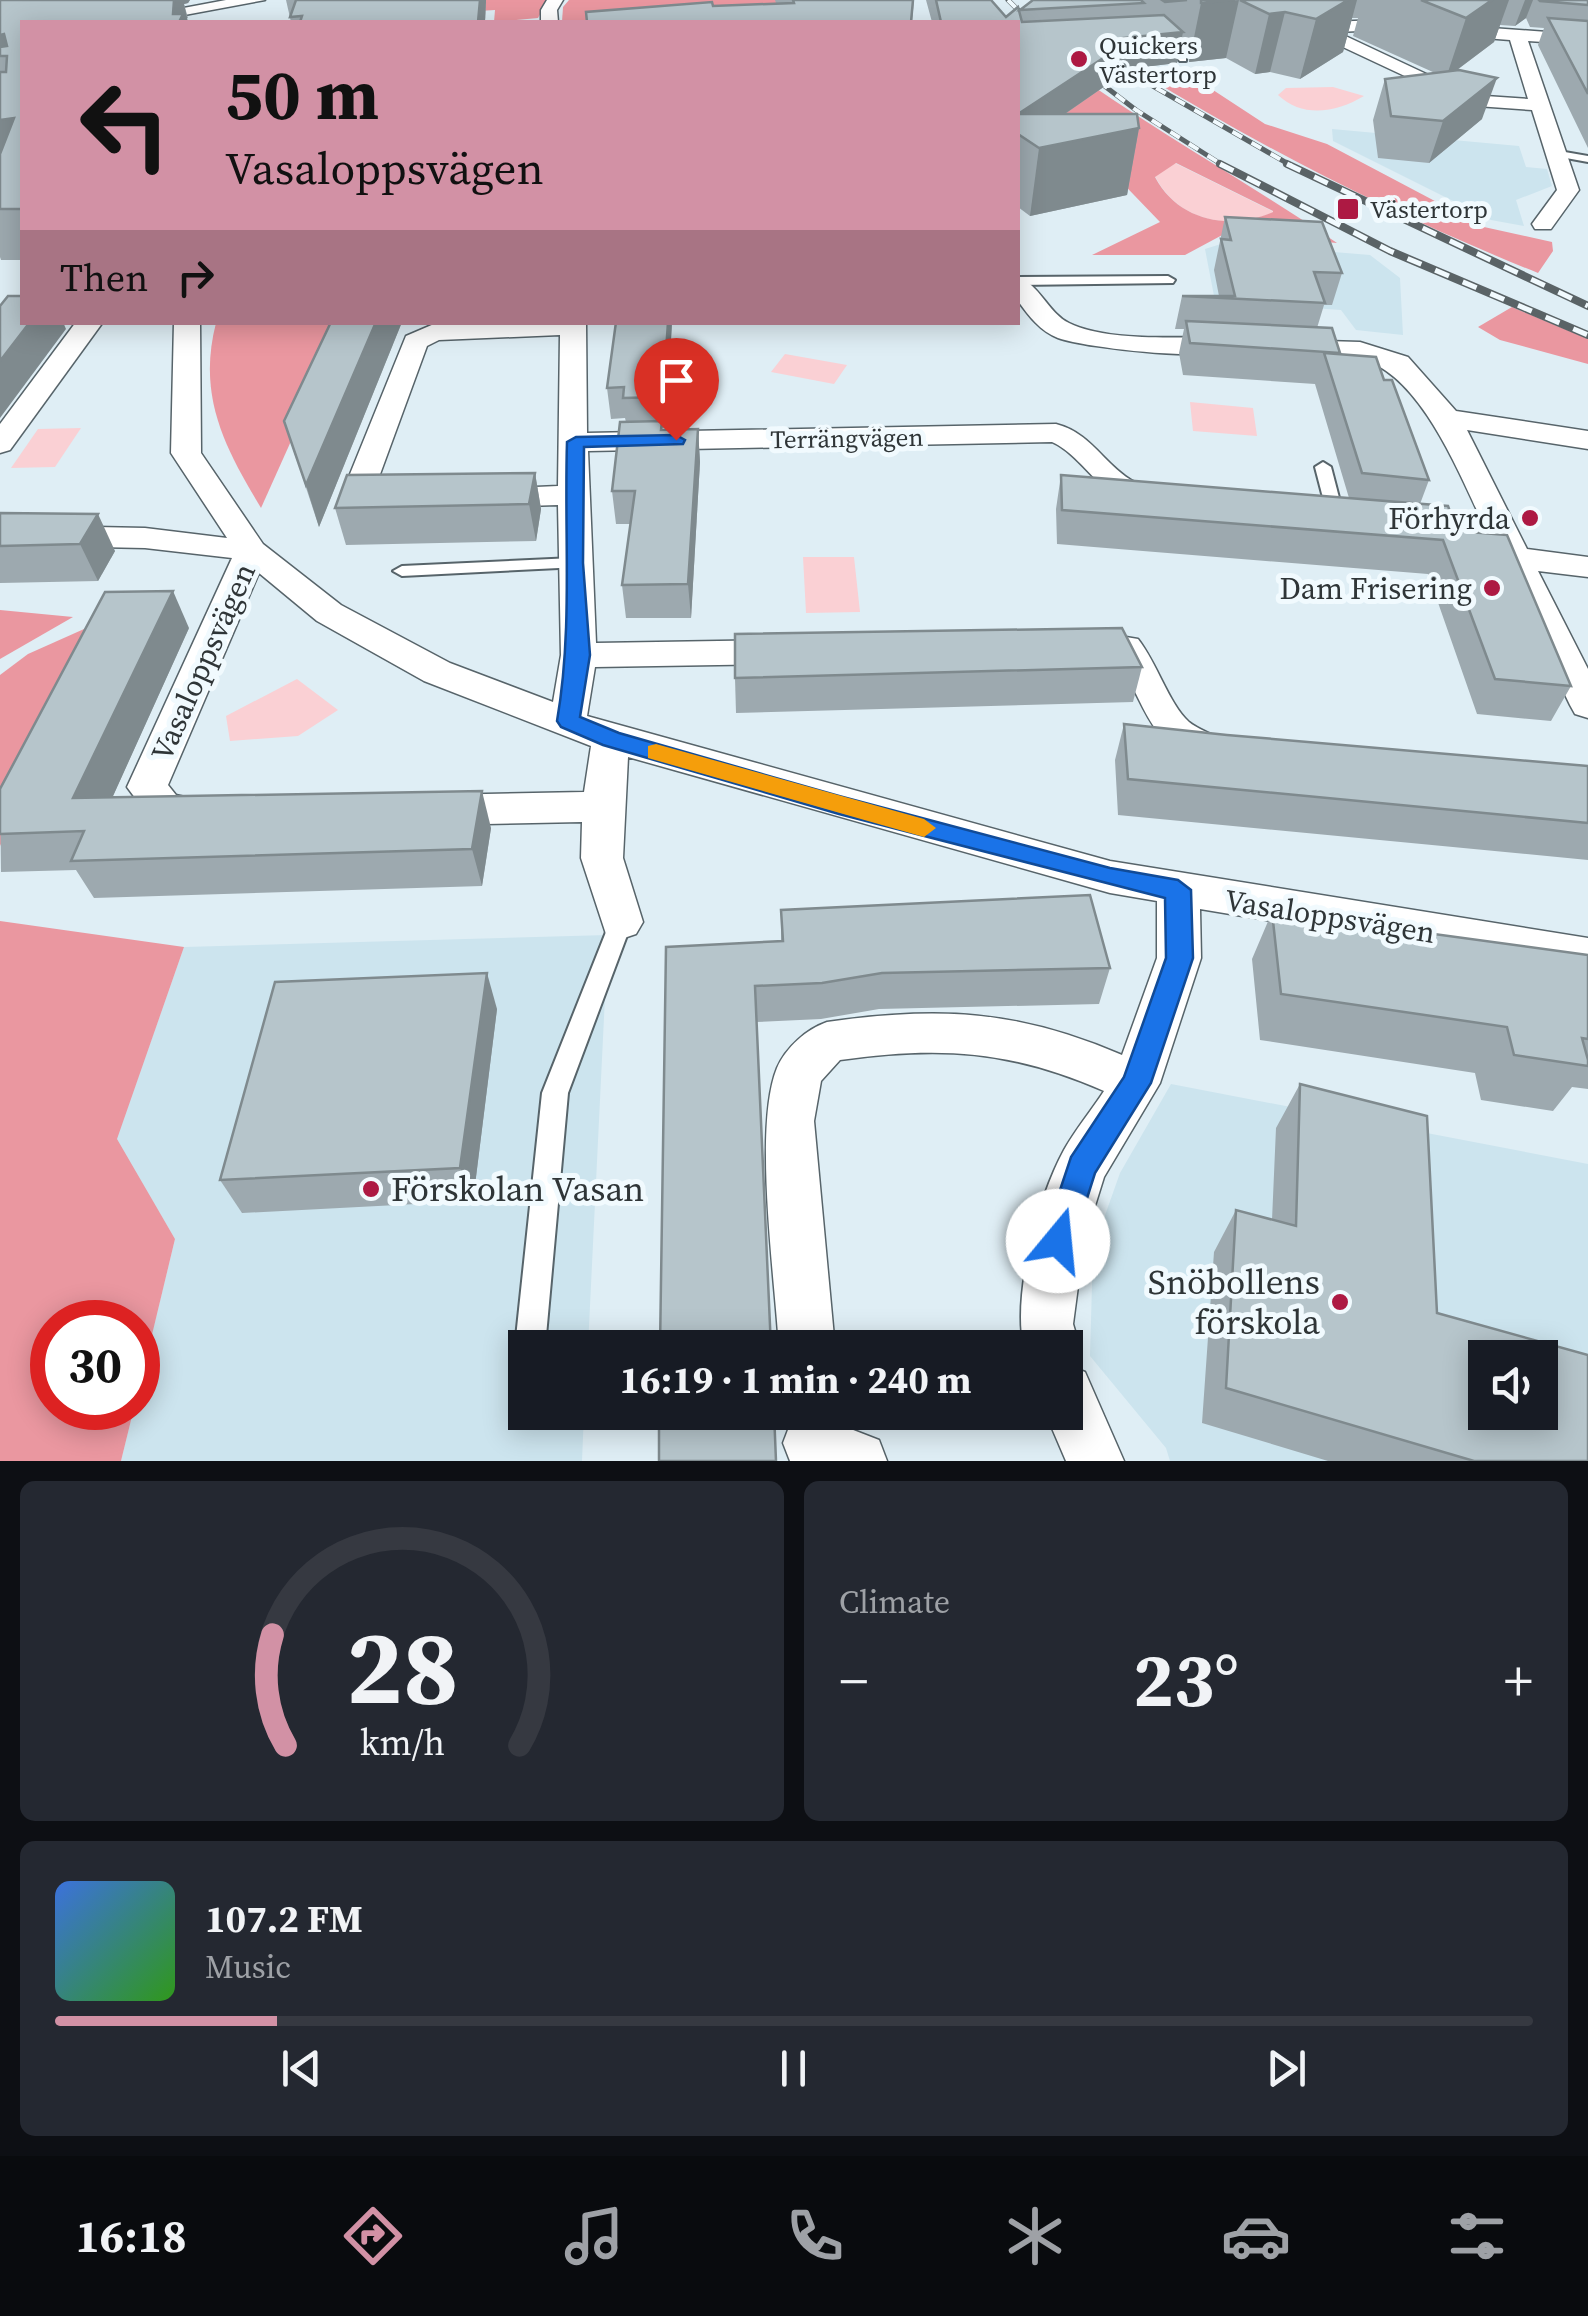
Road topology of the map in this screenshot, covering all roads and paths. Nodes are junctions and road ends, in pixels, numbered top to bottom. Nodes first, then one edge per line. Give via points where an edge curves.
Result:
1 (255, 0) edge
2 (1131, 0) edge
3 (130, 20) edge
4 (1368, 26) junction
5 (1315, 28) junction
6 (1277, 30) edge
7 (1182, 35) edge
8 (1517, 35) junction
9 (1154, 36) junction
10 (1123, 38) edge
11 (1588, 40) edge
12 (1370, 52) junction
13 (1183, 59) dead end
14 (1421, 99) edge
15 (1468, 99) junction
16 (1538, 104) junction
17 (1559, 154) junction
18 (1588, 158) edge
19 (1543, 224) dead end
20 (1168, 280) dead end
21 (1020, 283) edge
22 (1020, 285) edge
23 (88, 325) edge
24 (187, 325) edge
25 (573, 325) edge
26 (1447, 419) junction
27 (1588, 440) edge
28 (576, 442) junction
29 (0, 444) edge
30 (1323, 467) dead end
31 (575, 494) junction
32 (461, 498) edge
33 (423, 500) edge
34 (1186, 503) edge
35 (1297, 511) edge
36 (1334, 514) junction
37 (0, 536) edge
38 (1511, 546) junction
39 (252, 550) junction
40 (574, 563) junction
41 (1588, 567) edge
42 (402, 571) dead end
43 (1072, 646) edge
44 (822, 652) edge
45 (580, 655) junction
46 (1588, 705) edge
47 (568, 721) junction
48 (611, 739) junction
49 (1254, 756) edge
50 (602, 806) junction
51 (404, 811) edge
52 (245, 814) edge
53 (1178, 890) junction
54 (622, 922) joint
55 (1588, 956) edge
56 (1136, 1083) junction
57 (532, 1330) edge
58 (806, 1330) edge
59 (1048, 1330) edge
60 (1082, 1430) edge
61 (1095, 1461) edge

1 - 3 street
2 - 9 lane via 1131,12
4 - 5 street
4 - 8 street
4 - 12 street via 1401,48
5 - 6 street
5 - 12 street
7 - 9 street
8 - 11 street
8 - 16 street
9 - 10 street
9 - 13 lane
12 - 15 street
14 - 15 street
15 - 16 street
16 - 17 street
17 - 18 lane
17 - 19 street via 1568,190
20 - 21 lane
22 - 26 street via 1051,324 1084,336 1360,350 1398,363
23 - 29 street
24 - 39 street, Vasaloppsvägen via 186,453
25 - 28 street
25 - 33 street via 434,332 415,342 363,479 385,501
26 - 27 street
26 - 38 street
28 - 31 street
28 - 34 street, Terrängvägen via 1056,433 1070,437 1124,493
30 - 36 lane
31 - 32 street
31 - 40 street
35 - 36 street
36 - 38 street
37 - 39 street via 145,538
38 - 41 street
38 - 46 street
39 - 47 street, Vasaloppsvägen via 329,613 394,650
39 - 52 street, Vasaloppsvägen via 147,787 164,807 205,816
40 - 42 lane
40 - 45 street
43 - 49 street via 1126,647 1167,726 1216,753
44 - 45 street
45 - 47 street
47 - 48 street, Vasaloppsvägen
48 - 50 street
48 - 53 street, Vasaloppsvägen via 1110,878
50 - 51 street
50 - 54 street via 602,858
53 - 55 street, Vasaloppsvägen
53 - 56 street via 1180,958
54 - 57 lane via 555,1093
56 - 58 street via 1042,1045 997,1035 927,1032 828,1042 799,1072 790,1121
56 - 59 street via 1082,1167 1058,1241
60 - 61 street

